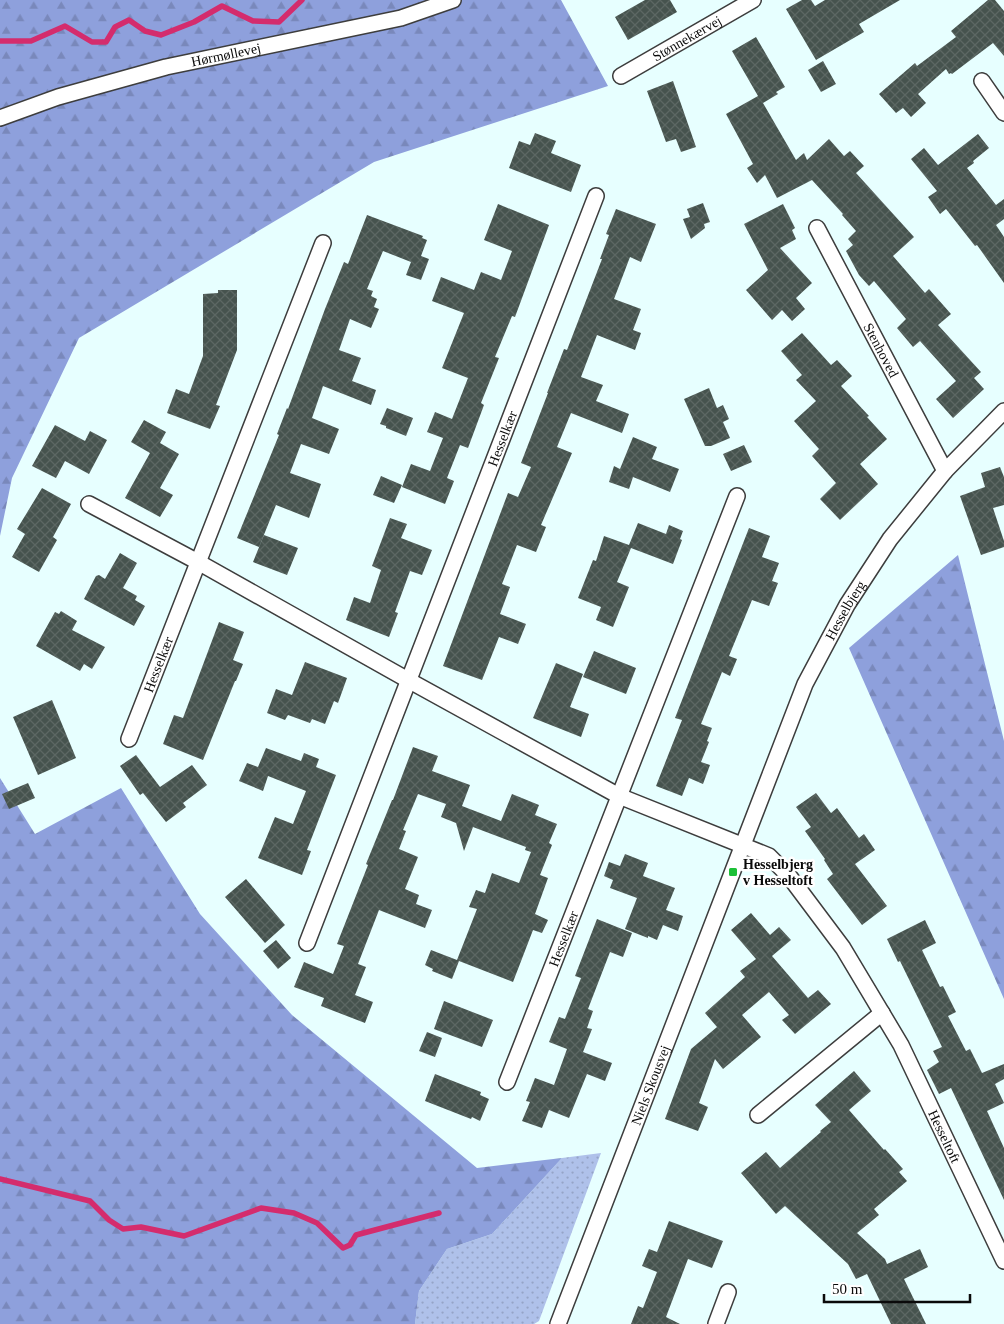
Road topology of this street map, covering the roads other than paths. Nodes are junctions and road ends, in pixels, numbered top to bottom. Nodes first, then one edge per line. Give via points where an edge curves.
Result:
1 (453, 0) edge
2 (753, 0) edge
3 (621, 76) dead end
4 (982, 81) dead end
5 (1004, 113) edge
6 (0, 118) edge
7 (596, 196) dead end
8 (817, 228) dead end
9 (323, 243) dead end
10 (1004, 411) edge
11 (945, 471) junction
12 (737, 496) dead end
13 (89, 504) dead end
14 (198, 562) junction
15 (408, 680) junction
16 (129, 739) dead end
17 (619, 796) junction
18 (743, 845) junction
19 (307, 943) dead end
20 (882, 1013) junction
21 (507, 1082) dead end
22 (758, 1115) dead end
23 (1004, 1261) edge
24 (728, 1292) dead end
25 (558, 1324) edge
26 (716, 1324) edge

1 - 6 street, Hørmøllevej via 401,18 166,67 58,97
2 - 3 street, Stønnekærvej
4 - 5 street
7 - 15 street, Hesselkær
8 - 11 street, Stenhoved
9 - 14 street, Hesselkær
10 - 11 street, Hesselbjerg
11 - 18 street, Hesselbjerg via 890,539 847,605 805,684
12 - 17 street, Hesselkær
13 - 14 street
14 - 15 street
14 - 16 street, Hesselkær
15 - 17 street
15 - 19 street, Hesselkær
17 - 18 street
17 - 21 street, Hesselkær
18 - 20 street, Hesseltoft via 769,856 789,876 843,948
18 - 25 street, Niels Skousvej
20 - 22 street
20 - 23 street, Hesseltoft via 901,1045
24 - 26 street

